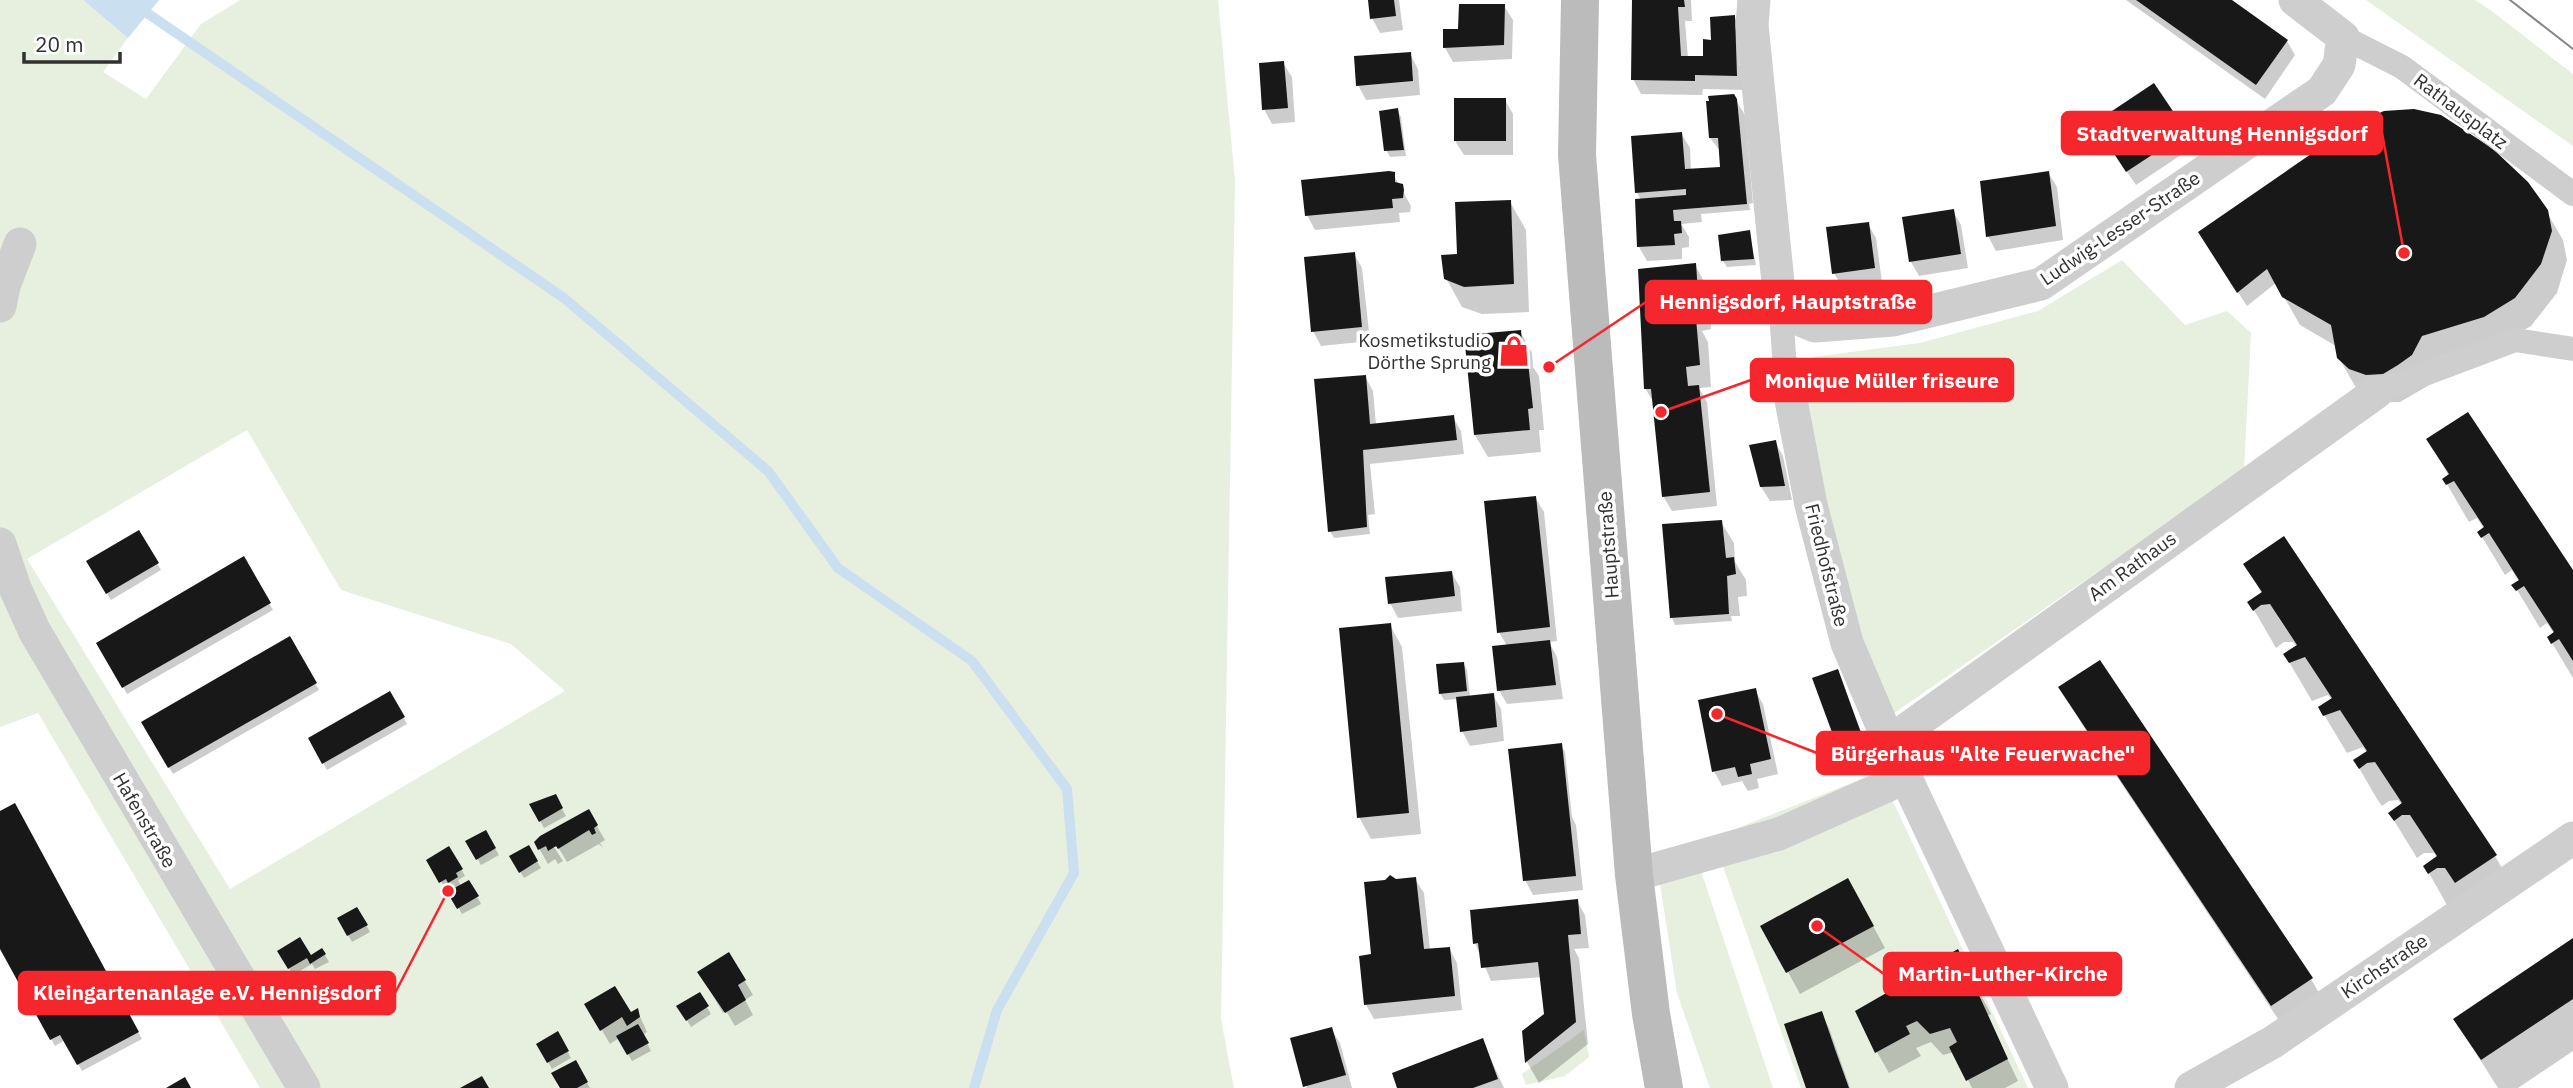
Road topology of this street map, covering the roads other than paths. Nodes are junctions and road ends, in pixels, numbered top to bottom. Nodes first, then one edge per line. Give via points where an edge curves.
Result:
1 (1580, 0) edge
2 (1754, 0) edge
3 (2295, 0) edge
4 (2343, 37) junction
5 (2573, 194) edge
6 (20, 244) dead end
7 (0, 306) edge
8 (1782, 312) junction
9 (2573, 349) edge
10 (1785, 369) joint
11 (2377, 392) joint
12 (0, 544) edge
13 (1889, 742) junction
14 (1907, 777) junction
15 (2573, 838) edge
16 (1634, 875) junction
17 (304, 1088) edge
18 (1664, 1088) edge
19 (2052, 1088) edge
20 (2191, 1088) edge

1 - 16 main road, Hauptstraße via 1577,155
2 - 8 street, Friedhofstraße via 1752,25
3 - 4 street
4 - 5 street, Rathausplatz via 2402,67
4 - 8 street, Ludwig-Lesser-Straße via 2339,65 2322,91 2041,284 1893,320 1815,326
6 - 7 street
8 - 10 street, Friedhofstraße
9 - 11 street via 2515,340
10 - 13 street, Friedhofstraße via 1811,505 1847,643
11 - 13 street, Am Rathaus
12 - 17 street, Hafenstraße via 35,632
13 - 14 street, Friedhofstraße
14 - 16 street via 1779,834
14 - 19 street, Friedhofstraße
15 - 20 street, Kirchstraße via 2273,1042
16 - 18 main road, Hauptstraße

